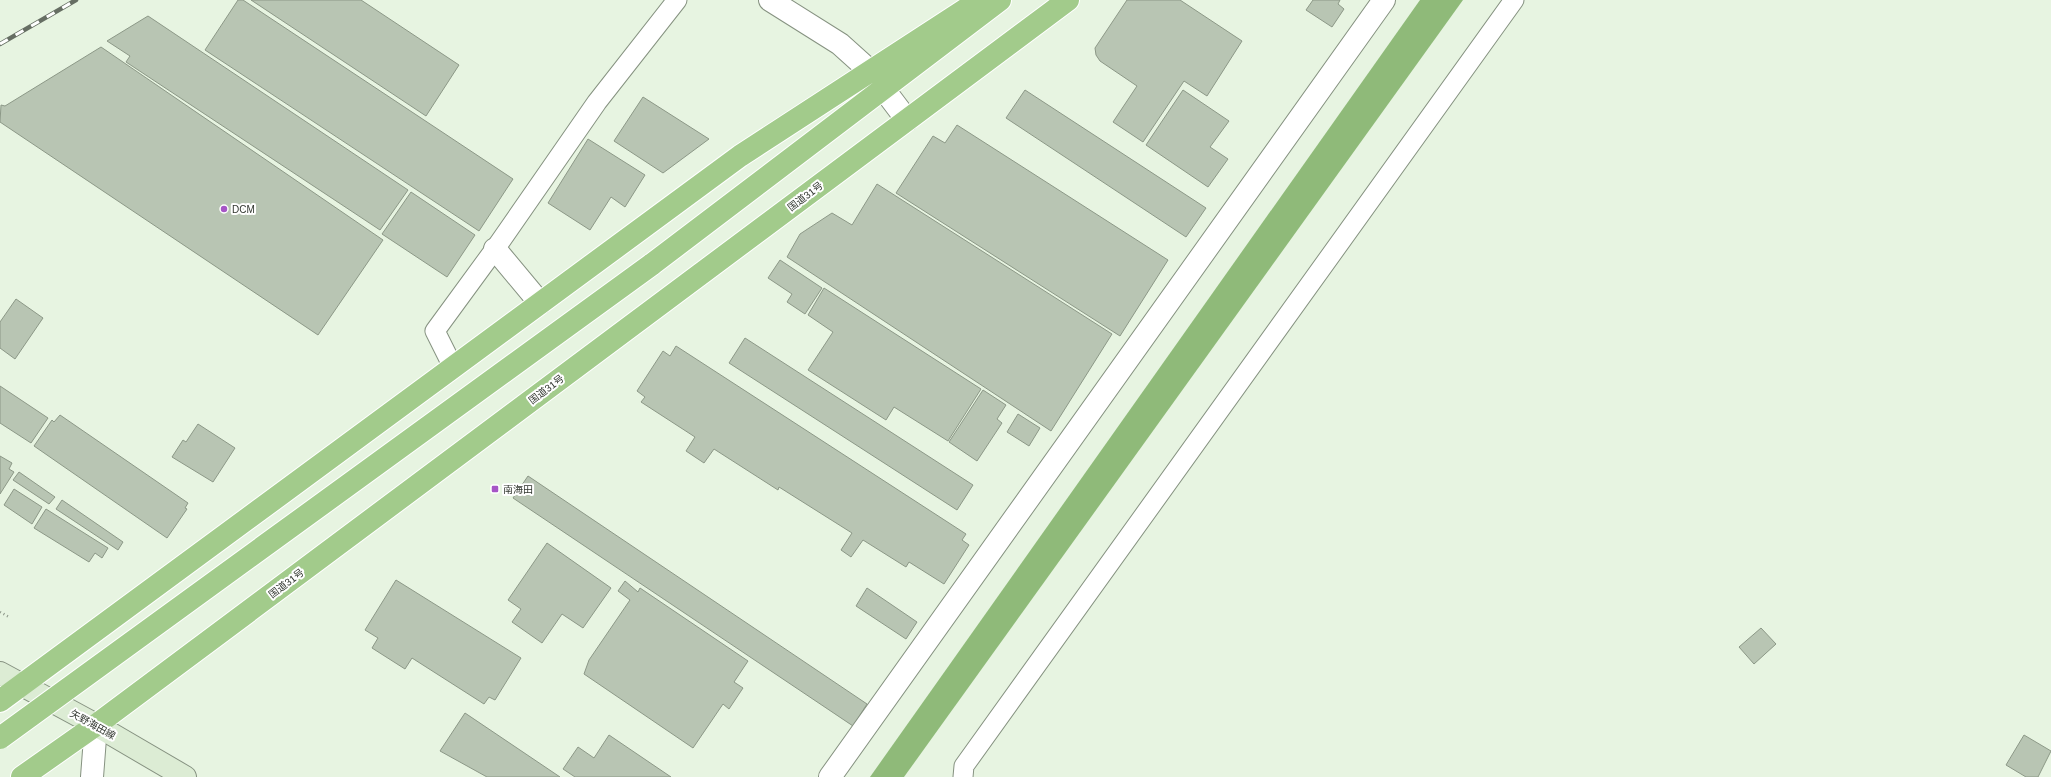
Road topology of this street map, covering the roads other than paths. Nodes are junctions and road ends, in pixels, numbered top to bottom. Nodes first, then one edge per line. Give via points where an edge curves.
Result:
1 (677, 0) edge
2 (770, 0) edge
3 (980, 0) edge
4 (1000, 0) edge
5 (1068, 0) edge
6 (1384, 0) edge
7 (1514, 0) edge
8 (870, 71) junction
9 (884, 88) junction
10 (907, 120) junction
11 (495, 249) junction
12 (540, 303) junction
13 (453, 367) junction
14 (0, 673) edge
15 (20, 685) junction
16 (0, 701) edge
17 (96, 725) junction
18 (0, 738) edge
19 (22, 777) edge
20 (92, 777) edge
21 (185, 777) edge
22 (830, 777) edge
23 (962, 777) edge

1 - 11 lane via 597,102
2 - 8 street via 840,44
3 - 8 highway
4 - 9 highway
5 - 10 highway, 国道31号
6 - 22 street
7 - 23 lane via 964,766
8 - 9 street
8 - 12 highway via 740,156
9 - 10 street
9 - 18 highway, bridge via 651,265
10 - 17 highway, 国道31号
11 - 12 street
11 - 13 lane via 435,331
12 - 13 highway
13 - 15 highway
14 - 15 main road, 矢野海田線
15 - 16 highway
15 - 17 main road, 矢野海田線
17 - 19 highway, 国道31号
17 - 20 street
17 - 21 main road, 矢野海田線

